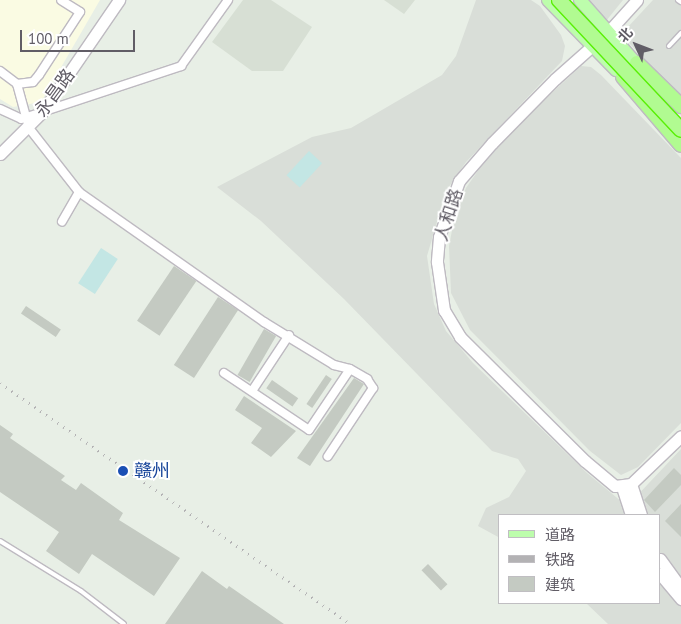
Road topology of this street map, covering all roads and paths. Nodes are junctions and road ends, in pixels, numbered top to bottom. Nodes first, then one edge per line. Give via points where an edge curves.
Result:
1 (62, 0) edge
2 (119, 0) edge
3 (228, 0) edge
4 (548, 0) edge
5 (559, 0) edge
6 (570, 0) edge
7 (580, 0) edge
8 (638, 0) edge
9 (609, 31) junction
10 (681, 33) edge
11 (592, 46) junction
12 (669, 46) dead end
13 (637, 63) junction
14 (0, 71) edge
15 (622, 77) junction
16 (17, 84) junction
17 (681, 106) edge
18 (0, 109) edge
19 (43, 111) junction
20 (681, 112) edge
21 (681, 120) edge
22 (27, 123) junction
23 (681, 130) edge
24 (681, 139) edge
25 (681, 145) edge
26 (0, 154) edge
27 (79, 192) junction
28 (62, 222) dead end
29 (289, 335) junction
30 (350, 369) junction
31 (224, 373) dead end
32 (252, 391) junction
33 (681, 436) edge
34 (328, 456) dead end
35 (627, 486) junction
36 (631, 514) edge
37 (641, 514) edge
38 (0, 541) edge
39 (661, 560) edge
40 (661, 575) edge
41 (681, 588) edge
42 (681, 599) edge
43 (124, 624) edge

1 - 16 street via 80,12 33,82
2 - 19 street, 永昌路
3 - 19 street via 181,66
4 - 11 main road
5 - 23 highway, bridge
6 - 21 highway
7 - 9 main road
8 - 9 street, 人和路
9 - 11 street, 人和路
9 - 13 main road
10 - 12 lane
11 - 15 main road
11 - 35 street, 人和路 via 492,142 460,181 441,230 437,262 444,310 460,337 585,461 615,486
13 - 17 highway
13 - 20 main road
14 - 16 street
15 - 24 main road
15 - 25 highway
16 - 22 street
18 - 22 street
19 - 22 street, 永昌路
22 - 26 street, 永昌路
22 - 27 street
27 - 28 street
27 - 29 street via 264,322
29 - 30 street via 334,365
29 - 32 street
30 - 32 street via 309,430
30 - 34 street via 367,379 373,388
31 - 32 street
33 - 35 street
35 - 36 street
35 - 37 street
38 - 43 lane via 81,590
39 - 41 street
40 - 42 street

